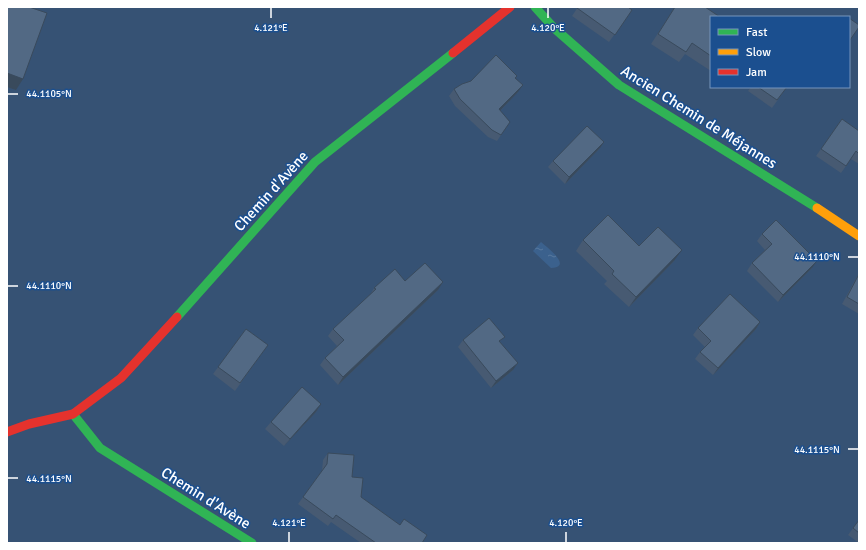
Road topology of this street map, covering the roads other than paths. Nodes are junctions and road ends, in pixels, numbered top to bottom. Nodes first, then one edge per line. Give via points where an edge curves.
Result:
1 (510, 7) edge
2 (535, 7) edge
3 (859, 236) edge
4 (73, 414) junction
5 (7, 432) edge
6 (252, 543) edge

1 - 4 street, Chemin d'Avène via 315,162 121,378
2 - 3 street, Ancien Chemin de Méjannes via 554,28 619,85
4 - 5 street, Chemin d'Avène via 28,424
4 - 6 street, Chemin d'Avène via 100,448

